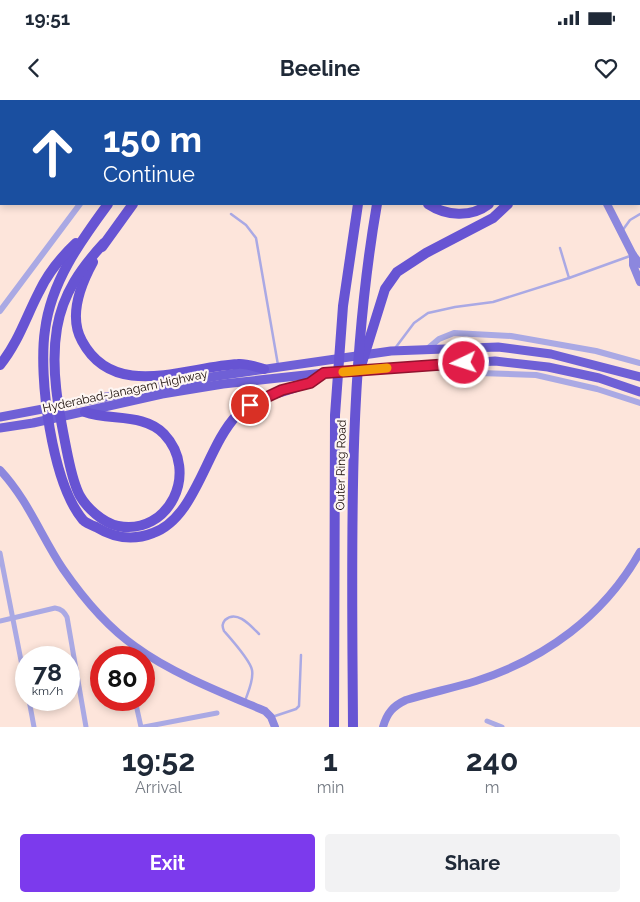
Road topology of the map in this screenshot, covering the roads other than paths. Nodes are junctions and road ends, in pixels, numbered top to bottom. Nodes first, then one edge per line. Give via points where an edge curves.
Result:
1 (79, 205) edge
2 (107, 205) edge
3 (132, 205) edge
4 (350, 205) edge
5 (358, 205) edge
6 (377, 205) edge
7 (430, 205) edge
8 (507, 205) edge
9 (608, 205) edge
10 (486, 206) edge
11 (231, 214) dead end
12 (640, 214) edge
13 (88, 232) junction
14 (622, 232) junction
15 (104, 243) junction
16 (351, 246) junction
17 (560, 248) dead end
18 (633, 255) junction
19 (640, 264) edge
20 (569, 278) junction
21 (640, 282) edge
22 (0, 311) edge
23 (394, 350) junction
24 (426, 350) junction
25 (640, 363) edge
26 (0, 365) edge
27 (432, 365) junction
28 (278, 367) junction
29 (264, 369) junction
30 (324, 373) junction
31 (640, 376) edge
32 (356, 381) junction
33 (638, 392) edge
34 (640, 403) edge
35 (85, 412) junction
36 (0, 417) edge
37 (0, 428) edge
38 (0, 470) edge
39 (640, 552) edge
40 (0, 553) edge
41 (13, 618) junction
42 (0, 621) edge
43 (259, 634) dead end
44 (18, 646) edge
45 (301, 655) dead end
46 (245, 702) junction
47 (31, 711) edge
48 (139, 711) edge
49 (217, 713) dead end
50 (272, 718) junction
51 (182, 720) junction
52 (487, 721) dead end
53 (34, 727) edge
54 (86, 727) edge
55 (143, 727) edge
56 (183, 727) edge
57 (275, 727) edge
58 (334, 727) edge
59 (353, 727) edge
60 (383, 727) edge
61 (502, 727) edge

1 - 22 street
2 - 13 highway
3 - 15 highway
4 - 16 highway
5 - 16 highway, Outer Ring Road
6 - 32 highway, Outer Ring Road via 365,282
7 - 10 highway via 454,213 466,213
8 - 32 highway via 492,218 397,272 385,289
9 - 14 main road
11 - 28 lane via 256,238
12 - 14 lane via 630,220
13 - 26 highway via 60,258
13 - 30 highway via 54,290 43,358 51,433 61,473 70,499 84,521 109,535 134,538 155,533 177,518 192,496 210,456 238,414 264,398 310,383
14 - 18 main road
15 - 29 highway via 86,274 77,300 79,336 95,360 123,376 176,374 240,364
15 - 35 highway via 78,273 57,327 54,359 62,430 80,496 94,514 116,526 137,527 153,520 169,506 179,489 181,469 175,449 163,433 143,422
16 - 58 highway, Outer Ring Road via 340,342 334,452
17 - 20 lane
18 - 19 main road
18 - 20 lane
18 - 21 main road via 633,265
20 - 23 lane via 493,302 428,313 410,328
23 - 24 highway, Hyderabad-Janagam Highway
23 - 28 highway, Hyderabad-Janagam Highway
24 - 25 street via 438,339 454,333 511,336 596,351
24 - 31 highway, Hyderabad-Janagam Highway via 498,347 551,354
27 - 30 highway, Hyderabad-Janagam Highway
27 - 33 highway, Hyderabad-Janagam Highway via 496,361 548,366 599,378
27 - 34 street via 449,372 536,375 597,388
28 - 29 highway, Hyderabad-Janagam Highway
29 - 36 highway, Hyderabad-Janagam Highway
30 - 35 highway, Hyderabad-Janagam Highway via 223,384
32 - 59 highway, Outer Ring Road
35 - 37 highway, Hyderabad-Janagam Highway
38 - 46 main road via 20,493 62,568 106,622 136,647 172,668
39 - 60 main road via 614,591 579,626 550,648 476,681 395,705 386,716
40 - 41 street
41 - 42 street
41 - 44 street
41 - 54 street via 56,608 64,612
43 - 46 lane via 236,616 223,622 224,631 252,670
45 - 50 lane via 299,706
46 - 50 main road
47 - 53 street
48 - 55 street
49 - 51 street
50 - 57 main road
51 - 55 street
51 - 56 street
52 - 61 street

